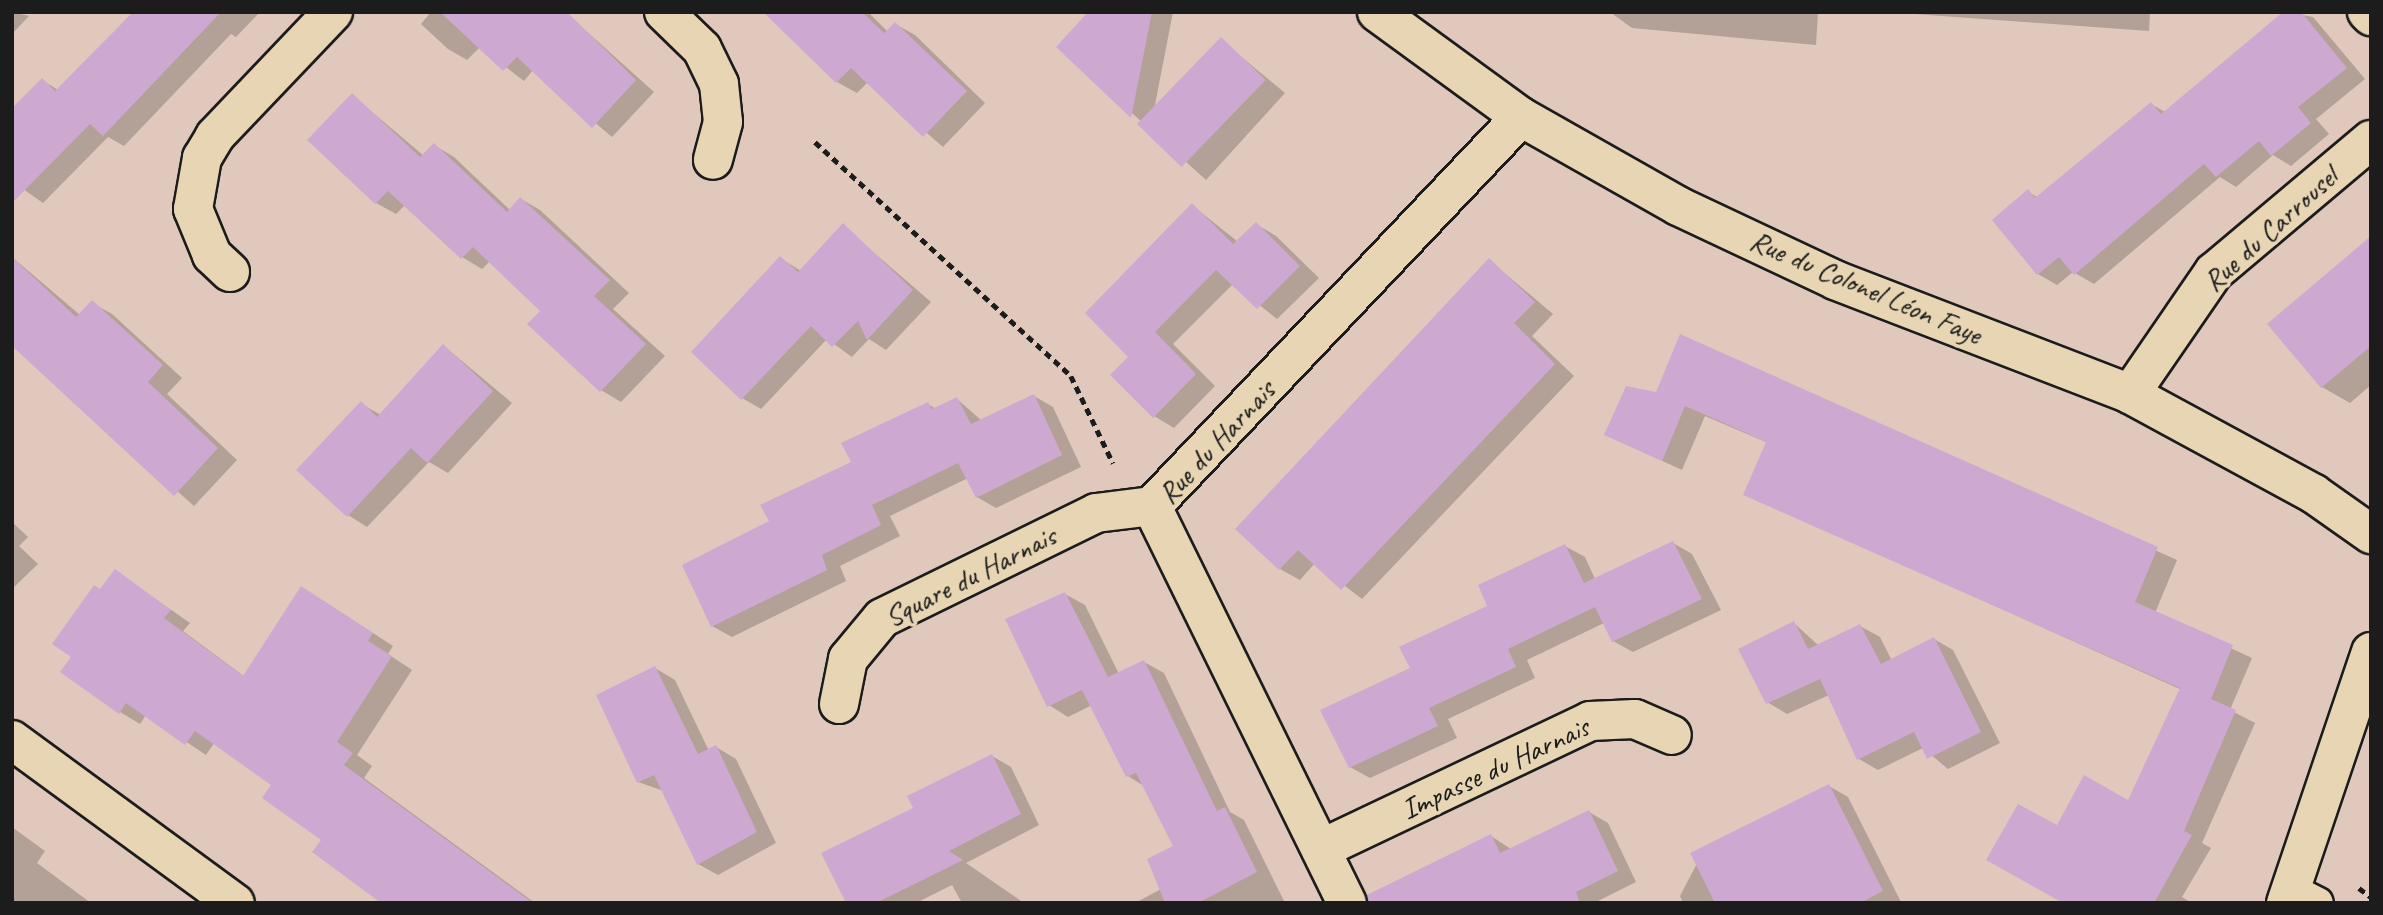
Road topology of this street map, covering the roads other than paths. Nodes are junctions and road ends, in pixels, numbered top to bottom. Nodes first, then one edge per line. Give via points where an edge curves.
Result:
1 (333, 12) edge
2 (664, 12) edge
3 (1377, 12) edge
4 (2367, 12) edge
5 (2371, 16) edge
6 (1521, 117) junction
7 (2371, 140) edge
8 (713, 160) dead end
9 (230, 272) dead end
10 (2130, 394) junction
11 (1152, 506) junction
12 (2371, 534) edge
13 (2371, 652) edge
14 (839, 704) dead end
15 (1672, 735) dead end
16 (12, 740) edge
17 (1321, 849) junction
18 (2298, 898) edge
19 (235, 903) edge
20 (1347, 903) edge

1 - 9 street via 215,136 202,158 193,209 212,255
2 - 8 street via 702,49 719,84 723,122
3 - 6 street, Rue du Colonel Léon Faye
4 - 5 street
6 - 10 street, Rue du Colonel Léon Faye via 1678,206 1835,280
6 - 11 street, Rue du Harnais via 1481,166
7 - 10 street, Rue du Carrousel via 2214,272
10 - 12 street, Rue du Colonel Léon Faye via 2314,494
11 - 14 street, Square du Harnais via 1096,513 882,618 848,659
11 - 17 street, Rue du Harnais
13 - 18 street
15 - 17 street, Impasse du Harnais via 1635,719 1590,721
16 - 19 street
17 - 20 street, Rue du Harnais

